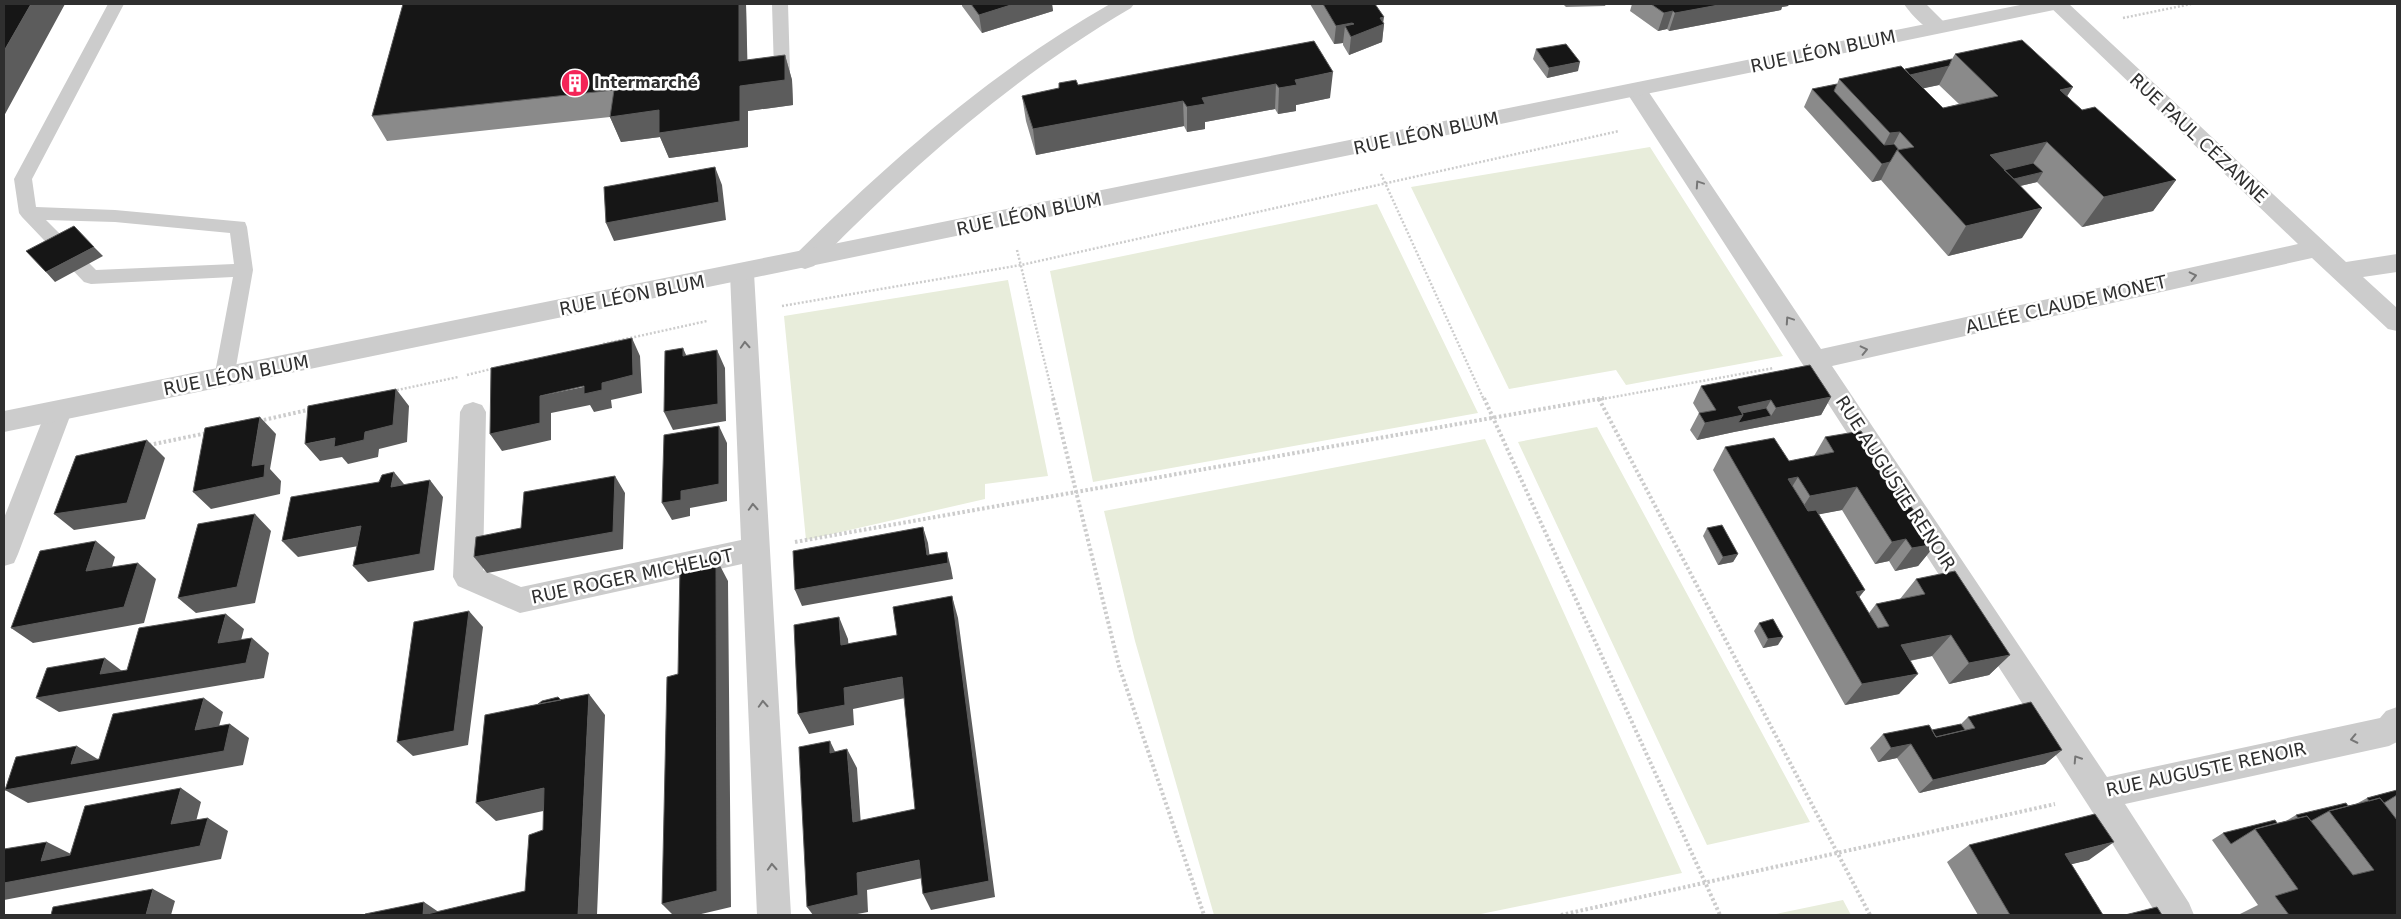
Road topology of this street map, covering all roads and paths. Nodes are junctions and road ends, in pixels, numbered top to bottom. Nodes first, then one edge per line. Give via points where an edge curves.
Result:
1 (116, 4) edge
2 (780, 4) edge
3 (1124, 4) edge
4 (1914, 4) edge
5 (2056, 4) edge
6 (2191, 4) edge
7 (1938, 27) junction
8 (2081, 27) junction
9 (782, 71) edge
10 (1636, 90) junction
11 (1658, 122) junction
12 (1368, 145) junction
13 (1385, 183) junction
14 (28, 213) junction
15 (1010, 218) junction
16 (2316, 249) junction
17 (805, 260) junction
18 (2397, 263) edge
19 (1021, 265) junction
20 (244, 270) junction
21 (2340, 272) junction
22 (742, 273) junction
23 (744, 313) junction
24 (2397, 322) edge
25 (598, 345) edge
26 (1816, 360) junction
27 (501, 367) edge
28 (224, 378) junction
29 (385, 393) edge
30 (1599, 399) junction
31 (317, 408) edge
32 (58, 411) junction
33 (473, 412) dead end
34 (1493, 418) junction
35 (4, 422) edge
36 (249, 423) edge
37 (210, 432) edge
38 (143, 447) edge
39 (1075, 492) junction
40 (755, 549) junction
41 (4, 554) edge
42 (2397, 721) edge
43 (2100, 794) junction
44 (1838, 853) junction
45 (1705, 883) junction
46 (774, 915) edge
47 (1204, 915) edge
48 (1562, 915) edge
49 (1720, 915) edge
50 (1870, 915) edge
51 (2176, 915) edge

1 - 14 lane via 23,179
2 - 9 lane
3 - 17 street via 1049,49 967,111 851,213
4 - 7 street
5 - 7 street, RUE LÉON BLUM
5 - 8 street, RUE PAUL CÉZANNE
6 - 8 path
7 - 10 street, RUE LÉON BLUM
8 - 16 street, RUE PAUL CÉZANNE
10 - 11 street, RUE AUGUSTE RENOIR
10 - 12 street, RUE LÉON BLUM
11 - 13 path
26 -> 11 street, RUE AUGUSTE RENOIR
12 - 13 path
12 - 15 street, RUE LÉON BLUM
13 - 19 path
13 - 34 path
14 - 20 lane via 91,277
14 - 20 lane via 115,216 238,227
15 - 17 street, RUE LÉON BLUM
15 - 19 path
16 - 21 street, RUE PAUL CÉZANNE
26 -> 16 street, ALLÉE CLAUDE MONET
17 - 22 street, RUE LÉON BLUM
18 - 21 street
19 - 23 path
19 - 39 path
20 - 28 lane
21 - 24 street, RUE PAUL CÉZANNE
22 - 23 street, RUE ROGER MICHELOT
22 - 28 street, RUE LÉON BLUM
23 - 25 path
40 -> 23 street, RUE ROGER MICHELOT
26 - 30 path
43 -> 26 street, RUE AUGUSTE RENOIR
27 - 29 path
28 - 32 street, RUE LÉON BLUM
30 - 34 path
30 - 44 path
31 - 36 path
32 - 35 street, RUE LÉON BLUM
32 - 41 street
33 - 40 street, RUE ROGER MICHELOT via 468,577 520,600
34 - 39 path
34 - 45 path
37 - 38 path
39 - 40 path
39 - 47 path via 1119,666
46 -> 40 street, RUE ROGER MICHELOT
42 -> 43 street, RUE AUGUSTE RENOIR via 2389,731
43 - 44 path
43 - 51 street
44 - 45 path
44 - 50 path
45 - 48 path
45 - 49 path

